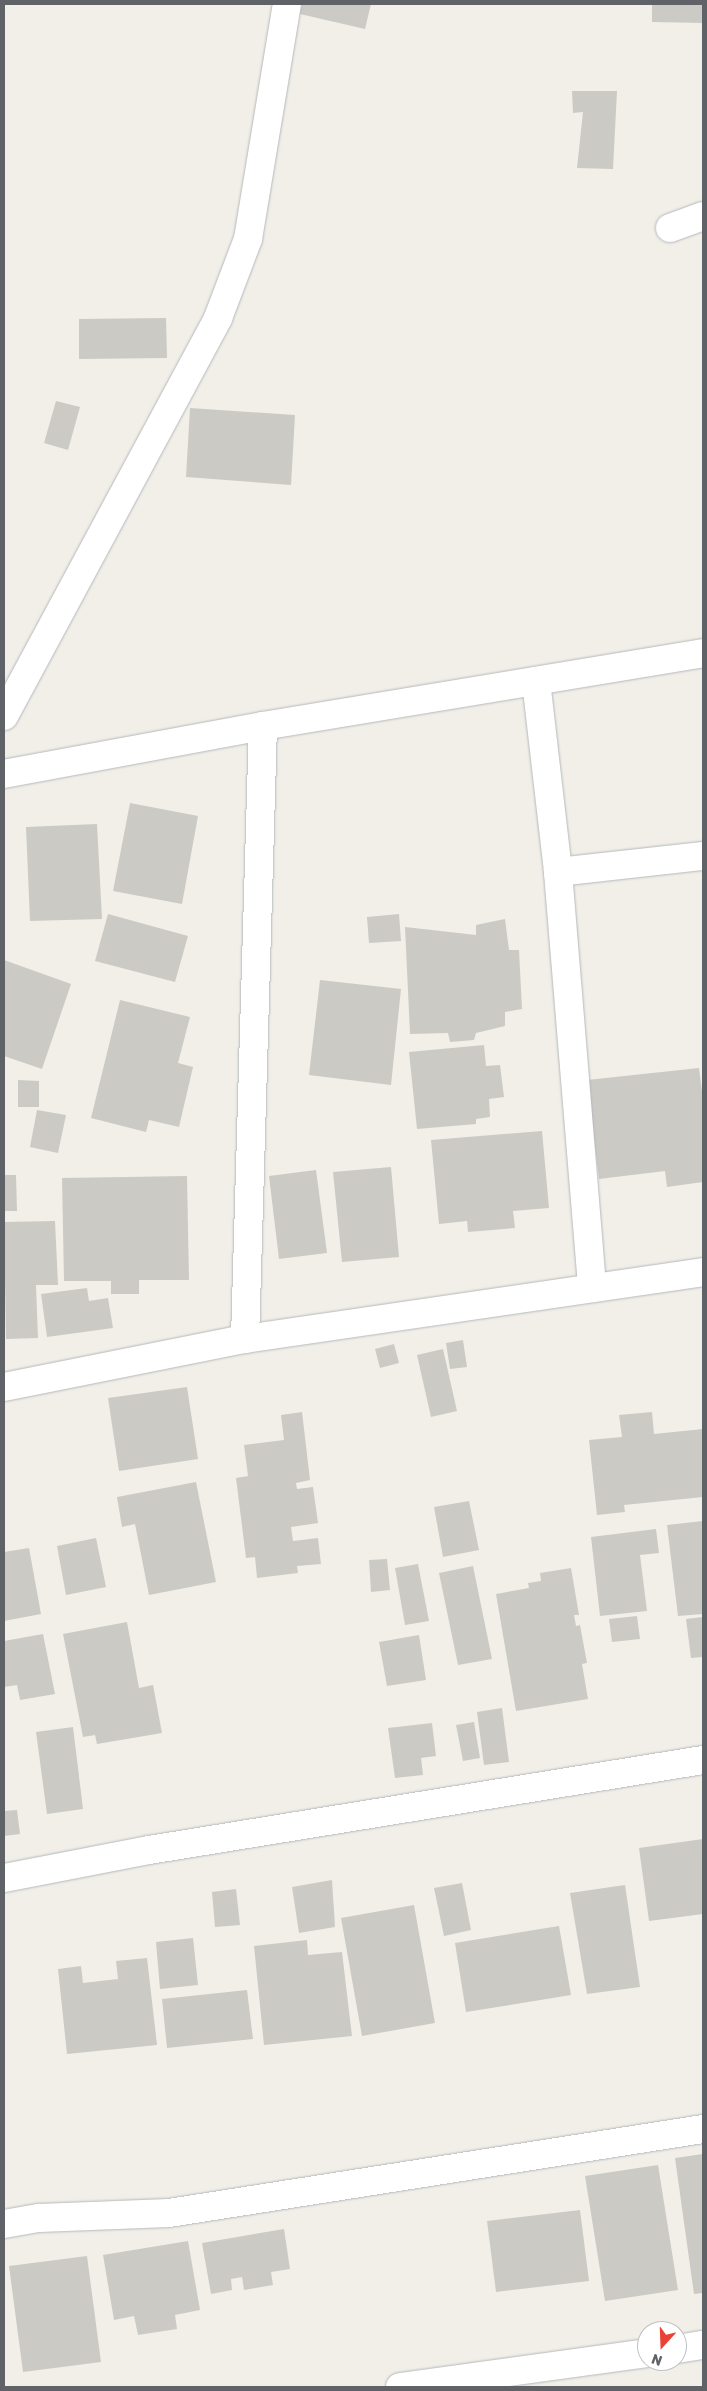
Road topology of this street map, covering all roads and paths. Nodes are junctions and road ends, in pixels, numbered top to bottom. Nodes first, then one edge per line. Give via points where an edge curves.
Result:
1 (288, 4) edge
2 (703, 216) edge
3 (670, 228) dead end
4 (703, 652) edge
5 (536, 681) junction
6 (4, 716) edge
7 (263, 726) junction
8 (4, 774) edge
9 (703, 856) edge
10 (558, 872) junction
11 (703, 1272) edge
12 (592, 1288) junction
13 (245, 1339) junction
14 (4, 1386) edge
15 (703, 1760) edge
16 (4, 1878) edge
17 (703, 2129) edge
18 (4, 2224) edge
19 (703, 2345) edge
20 (687, 2347) edge
21 (637, 2354) edge
22 (400, 2387) edge

1 - 6 street via 248,239 218,318
2 - 3 street
4 - 5 street
5 - 7 street
5 - 10 street
7 - 8 street
7 - 13 street
9 - 10 street
10 - 12 street
11 - 12 street
12 - 13 street
13 - 14 street
15 - 16 street via 149,1850
17 - 18 street via 169,2213 40,2218
19 - 20 street
21 - 22 street

